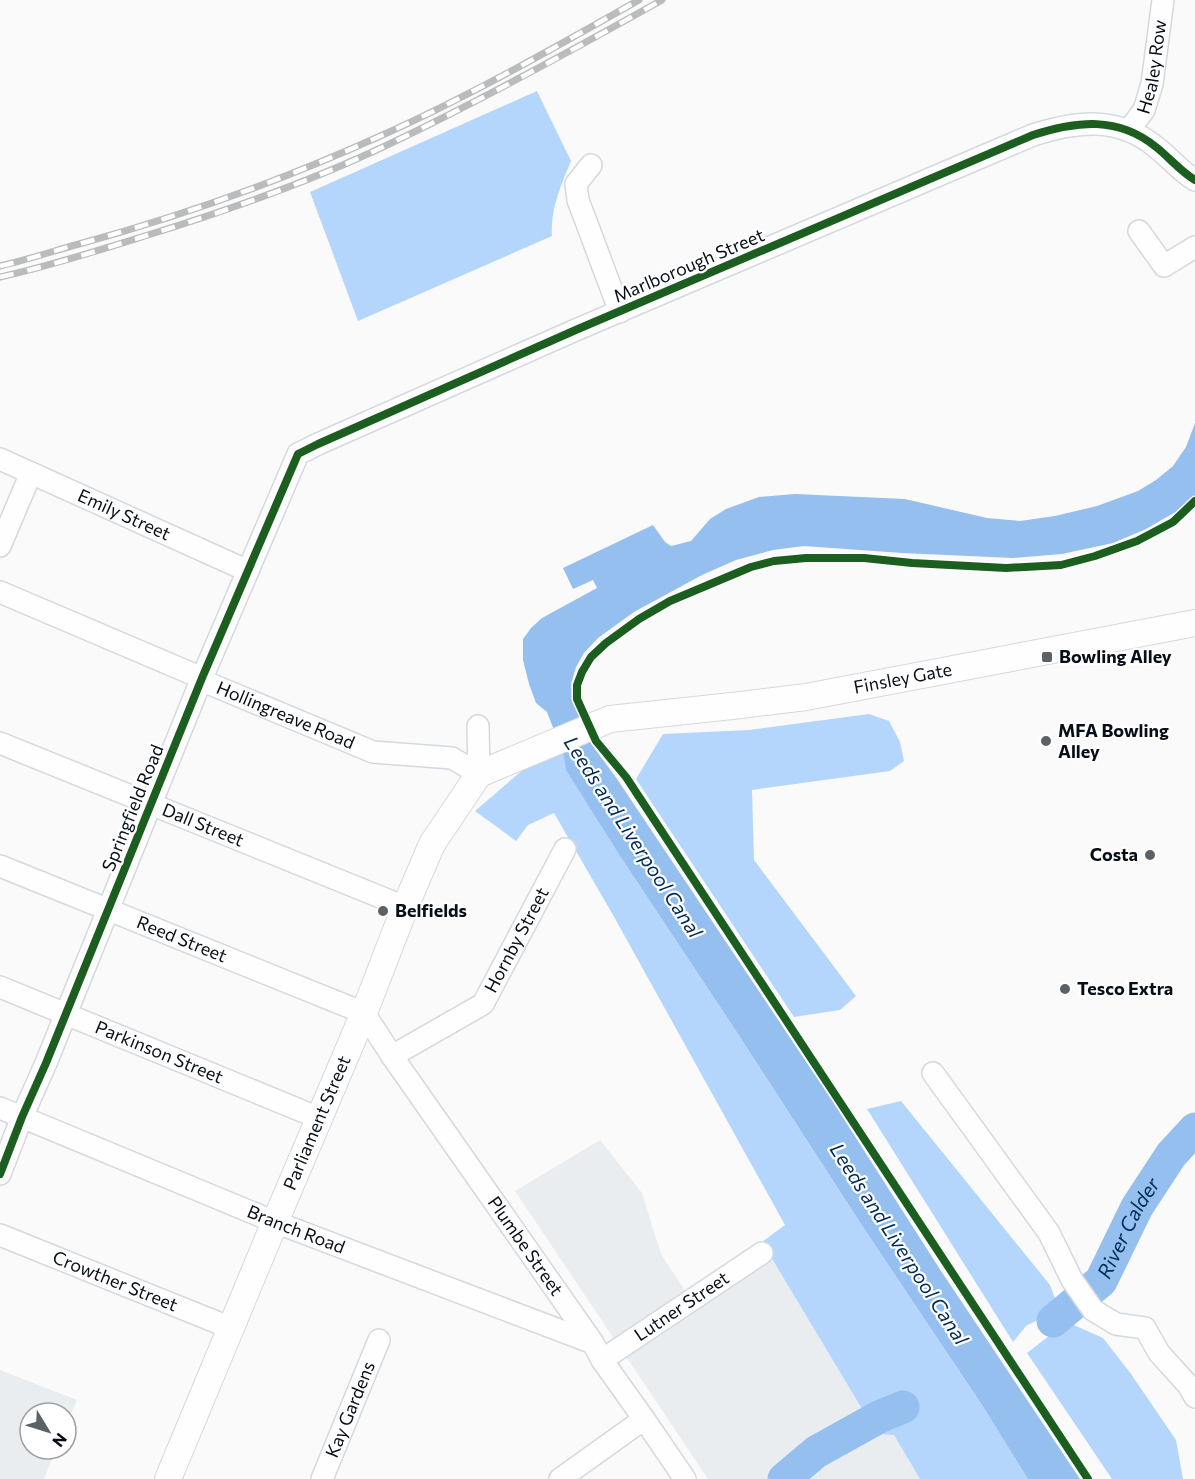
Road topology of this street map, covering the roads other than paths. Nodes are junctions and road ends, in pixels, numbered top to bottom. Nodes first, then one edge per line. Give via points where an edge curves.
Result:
1 (1163, 0) edge
2 (1129, 130) junction
3 (591, 165) dead end
4 (1195, 180) edge
5 (1139, 231) dead end
6 (1195, 247) edge
7 (620, 312) junction
8 (298, 454) joint
9 (0, 459) edge
10 (32, 472) junction
11 (0, 546) edge
12 (248, 571) junction
13 (0, 592) edge
14 (1195, 622) edge
15 (202, 678) junction
16 (478, 726) dead end
17 (0, 743) edge
18 (479, 774) junction
19 (151, 805) junction
20 (565, 849) dead end
21 (0, 866) edge
22 (405, 907) junction
23 (108, 910) junction
24 (0, 987) edge
25 (364, 1013) junction
26 (65, 1014) junction
27 (392, 1056) junction
28 (933, 1074) dead end
29 (0, 1108) edge
30 (22, 1117) junction
31 (319, 1118) junction
32 (0, 1174) edge
33 (275, 1222) junction
34 (0, 1236) edge
35 (762, 1253) dead end
36 (231, 1328) junction
37 (379, 1340) dead end
38 (597, 1352) junction
39 (1193, 1389) edge
40 (644, 1419) junction
41 (168, 1479) edge
42 (323, 1479) edge
43 (560, 1479) edge
44 (685, 1479) edge

1 - 2 street, Healey Row via 1152,84 1144,110
2 - 4 street, Marlborough Street via 1156,146
2 - 7 street, Marlborough Street via 1097,123 1059,127 1033,135
3 - 7 street via 576,184 578,200
5 - 6 street via 1164,266
7 - 8 street, Marlborough Street
8 - 12 street, Springfield Road
9 - 10 street, Emily Street
10 - 11 street
10 - 12 street, Emily Street
12 - 15 street, Springfield Road
13 - 15 street, Hollingreave Road
14 - 18 street, Finsley Gate via 806,697 610,719
15 - 18 street, Hollingreave Road via 373,752 452,758
15 - 19 street, Springfield Road
16 - 18 street
17 - 19 street, Dall Street
18 - 22 street, Parliament Street via 432,844
19 - 22 street, Dall Street
19 - 23 street, Springfield Road
20 - 27 street, Hornby Street via 483,1004
21 - 23 street, Reed Street
22 - 25 street, Parliament Street
23 - 25 street, Reed Street
23 - 26 street, Springfield Road
24 - 26 street, Parkinson Street
25 - 27 street, Plumbe Street
25 - 31 street, Parliament Street
26 - 30 street, Springfield Road
26 - 31 street, Parkinson Street
27 - 38 street, Plumbe Street
28 - 39 street via 1049,1233 1072,1280 1093,1310 1116,1324 1145,1328 1159,1353
29 - 30 street, Branch Road
30 - 32 street, Springfield Road
30 - 33 street, Branch Road
31 - 33 street, Parliament Street
33 - 36 street, Parliament Street
33 - 38 street, Branch Road
34 - 36 street, Crowther Street
35 - 38 street, Lutner Street
36 - 41 street, Parliament Street
37 - 42 street, Kay Gardens
38 - 40 street, Plumbe Street
40 - 43 street
40 - 44 street, Plumbe Street

